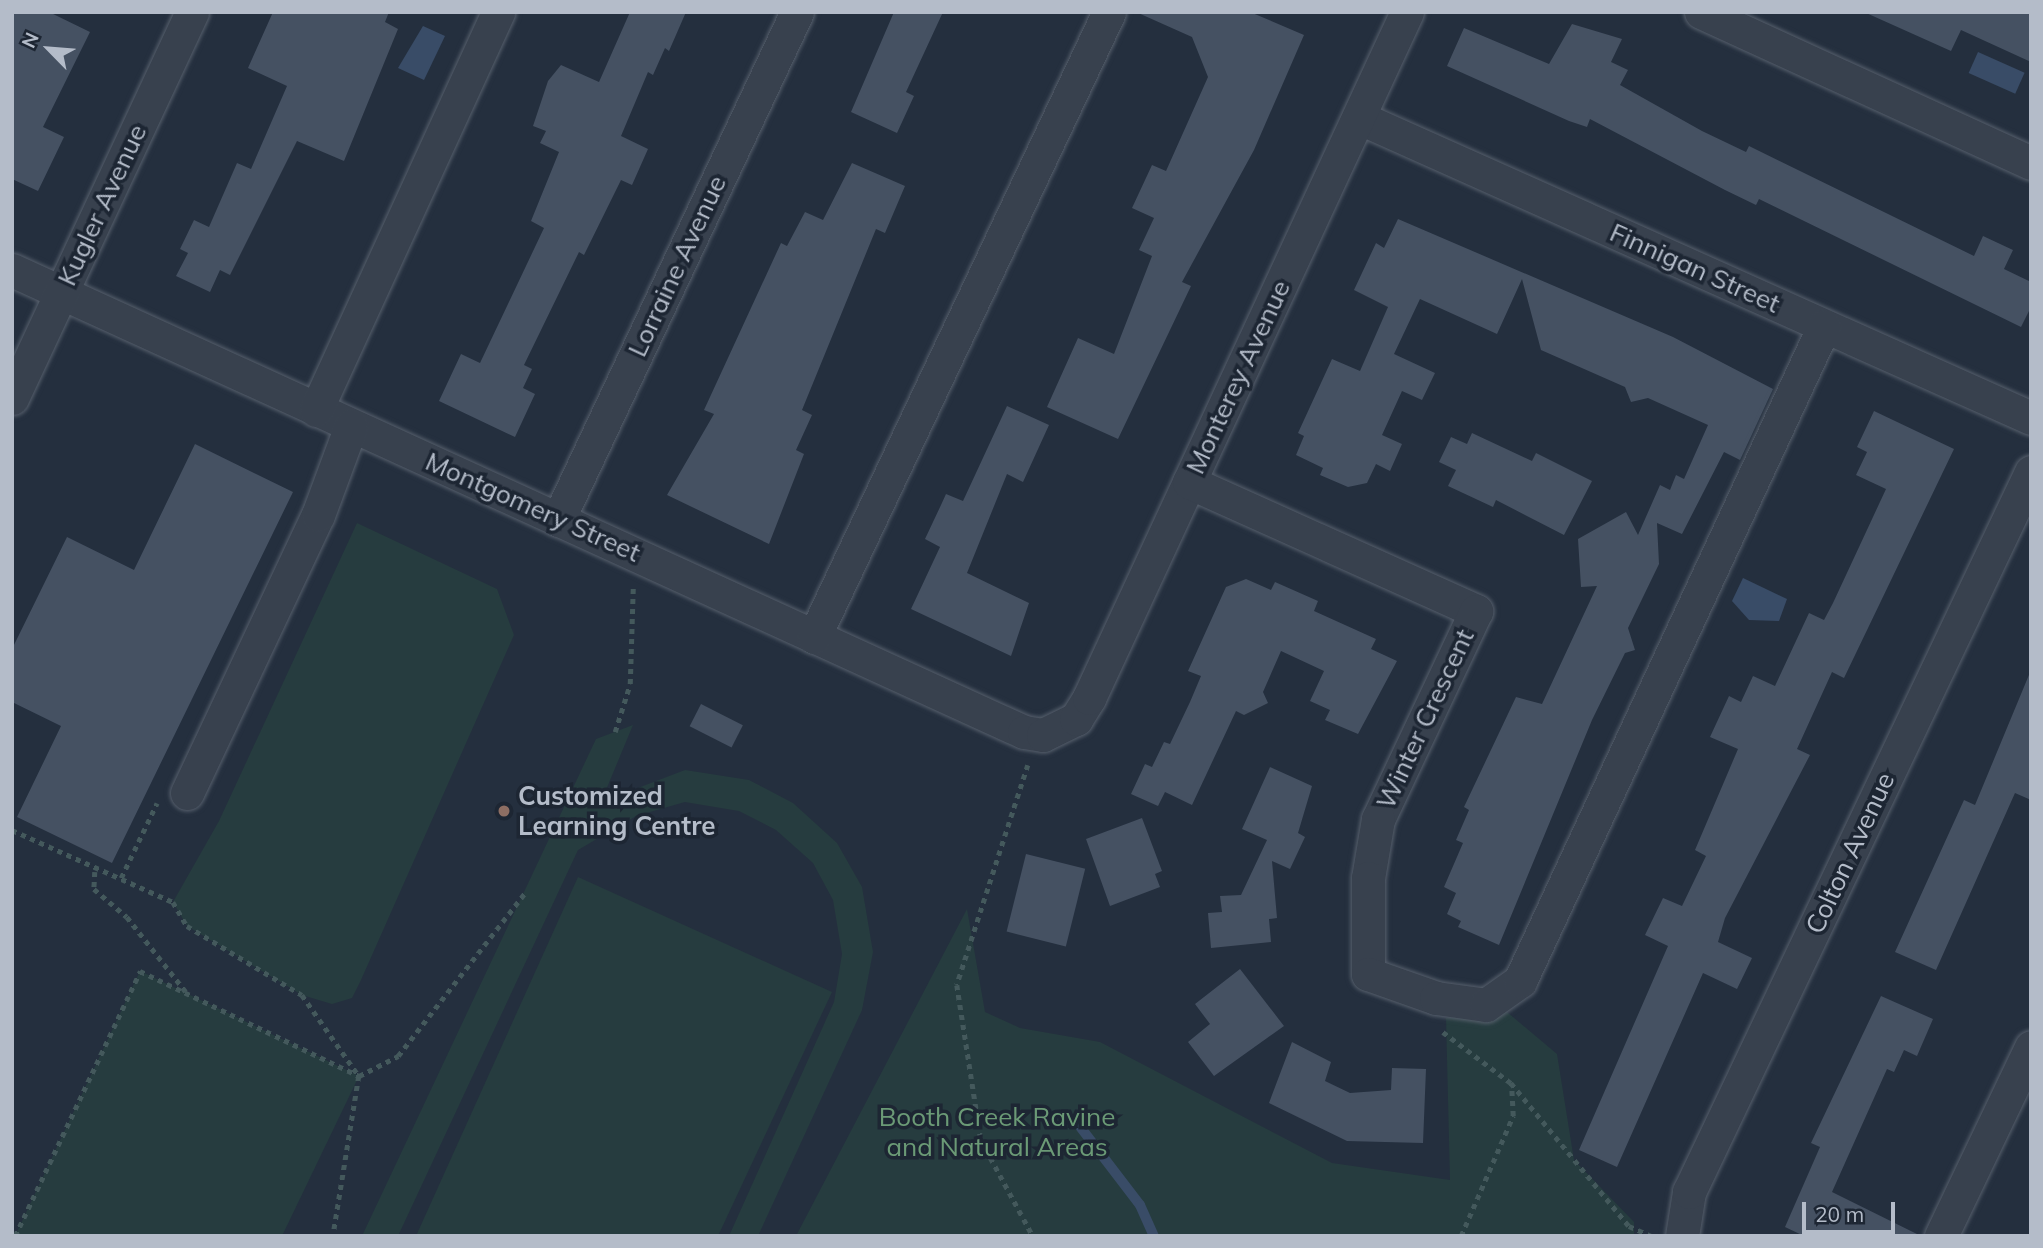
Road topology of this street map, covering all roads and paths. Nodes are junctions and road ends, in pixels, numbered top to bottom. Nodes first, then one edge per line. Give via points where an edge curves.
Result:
1 (192, 12) edge
2 (498, 12) edge
3 (797, 12) edge
4 (1109, 12) edge
5 (1407, 12) edge
6 (1701, 12) edge
7 (1360, 118) junction
8 (2031, 163) edge
9 (12, 270) edge
10 (61, 292) junction
11 (1824, 326) junction
12 (12, 398) edge
13 (316, 410) junction
14 (2031, 418) edge
15 (351, 426) junction
16 (2031, 472) edge
17 (1189, 482) junction
18 (558, 520) junction
19 (641, 555) junction
20 (814, 637) junction
21 (615, 732) dead end
22 (1055, 732) joint
23 (1029, 761) dead end
24 (187, 793) dead end
25 (12, 830) edge
26 (95, 872) junction
27 (525, 893) dead end
28 (187, 994) junction
29 (1438, 1028) dead end
30 (2031, 1047) edge
31 (359, 1076) junction
32 (1511, 1083) junction
33 (15, 1236) edge
34 (333, 1236) edge
35 (1034, 1236) edge
36 (1461, 1236) edge
37 (1651, 1236) edge
38 (1682, 1236) edge
39 (1941, 1236) edge

1 - 10 street, Kugler Avenue
2 - 13 street
3 - 18 street, Lorraine Avenue
4 - 20 street
5 - 7 street, Monterey Avenue
6 - 8 street
7 - 11 street, Finnigan Street
7 - 17 street, Monterey Avenue
9 - 10 street, Montgomery Street
10 - 12 street, Kugler Avenue
10 - 13 street, Montgomery Street
11 - 14 street, Finnigan Street
11 - 17 street, Winter Crescent via 1520,981 1486,1005 1436,998 1368,974 1368,878 1378,819 1476,611
13 - 15 street, Montgomery Street
15 - 18 street, Montgomery Street
15 - 24 street via 318,515
16 - 38 street, Colton Avenue via 1689,1192
17 - 22 street, Monterey Avenue via 1088,698 1076,719
18 - 19 street, Montgomery Street
19 - 20 street, Montgomery Street
19 - 21 path via 633,589 630,684
20 - 22 street, Montgomery Street via 1024,732
23 - 35 path via 957,985 981,1140
25 - 26 path
26 - 28 path via 94,889 127,917
26 - 31 path via 173,902 187,926 302,995
27 - 31 path via 398,1056
28 - 31 path
28 - 33 path via 140,971
29 - 32 path
30 - 39 street
31 - 34 path
32 - 36 path via 1513,1116
32 - 37 path via 1629,1226

